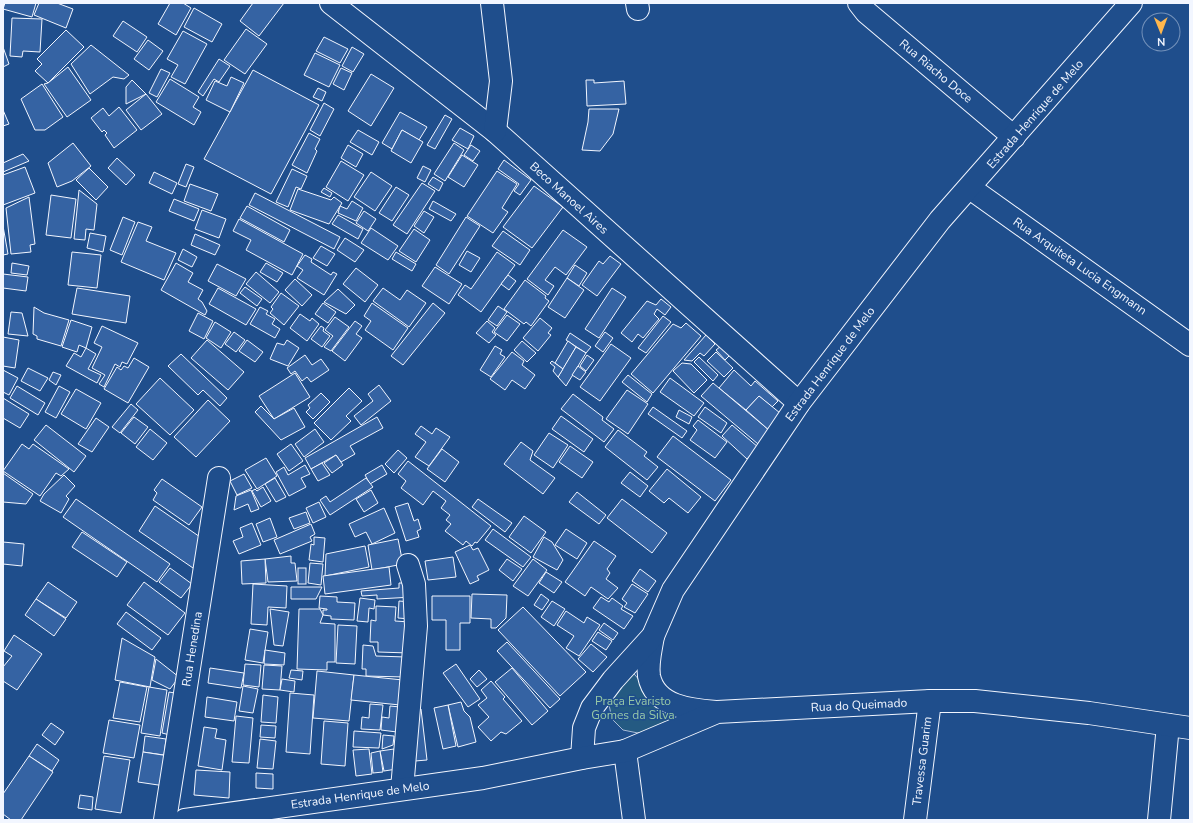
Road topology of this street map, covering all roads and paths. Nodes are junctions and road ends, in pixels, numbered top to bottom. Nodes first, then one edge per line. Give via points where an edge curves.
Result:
1 (331, 3) edge
2 (492, 3) edge
3 (859, 3) edge
4 (1131, 3) edge
5 (495, 131) junction
6 (1014, 136) junction
7 (970, 188) junction
8 (1190, 345) edge
9 (799, 403) junction
10 (219, 478) dead end
11 (408, 565) dead end
12 (653, 636) junction
13 (930, 701) junction
14 (717, 712) junction
15 (1168, 725) junction
16 (1190, 728) edge
17 (625, 751) junction
18 (582, 758) junction
19 (535, 768) joint
20 (402, 789) junction
21 (165, 820) edge
22 (185, 820) edge
23 (634, 820) edge
24 (915, 820) edge
25 (1159, 820) edge

1 - 5 main road, Beco Manoel Aires
2 - 5 main road via 501,81
3 - 6 main road, Rua Riacho Doce via 866,12
4 - 6 main road, Estrada Henrique de Melo
5 - 9 main road, Beco Manoel Aires
6 - 7 main road, Estrada Henrique de Melo
7 - 8 main road, Rua Arquiteta Lucia Engmann
7 - 9 main road, Estrada Henrique de Melo via 940,220
9 - 12 main road, Estrada Henrique de Melo via 673,590
10 - 21 main road, Rua Henedina
11 - 20 main road via 414,584 416,626
12 - 14 main road via 649,678 663,699 677,706
12 - 18 main road, Estrada Henrique de Melo via 613,680 592,708 584,728
13 - 14 main road, Rua do Queimado
13 - 15 main road, Rua do Queimado via 975,701 1074,711
13 - 24 main road, Travessa Guarim
14 - 17 main road, Rua do Queimado
15 - 16 main road, Rua do Queimado
15 - 25 main road
17 - 18 main road, Rua do Queimado
17 - 23 main road
18 - 19 main road, Rua do Queimado
19 - 20 main road, Estrada Henrique de Melo
20 - 22 main road, Estrada Henrique de Melo

